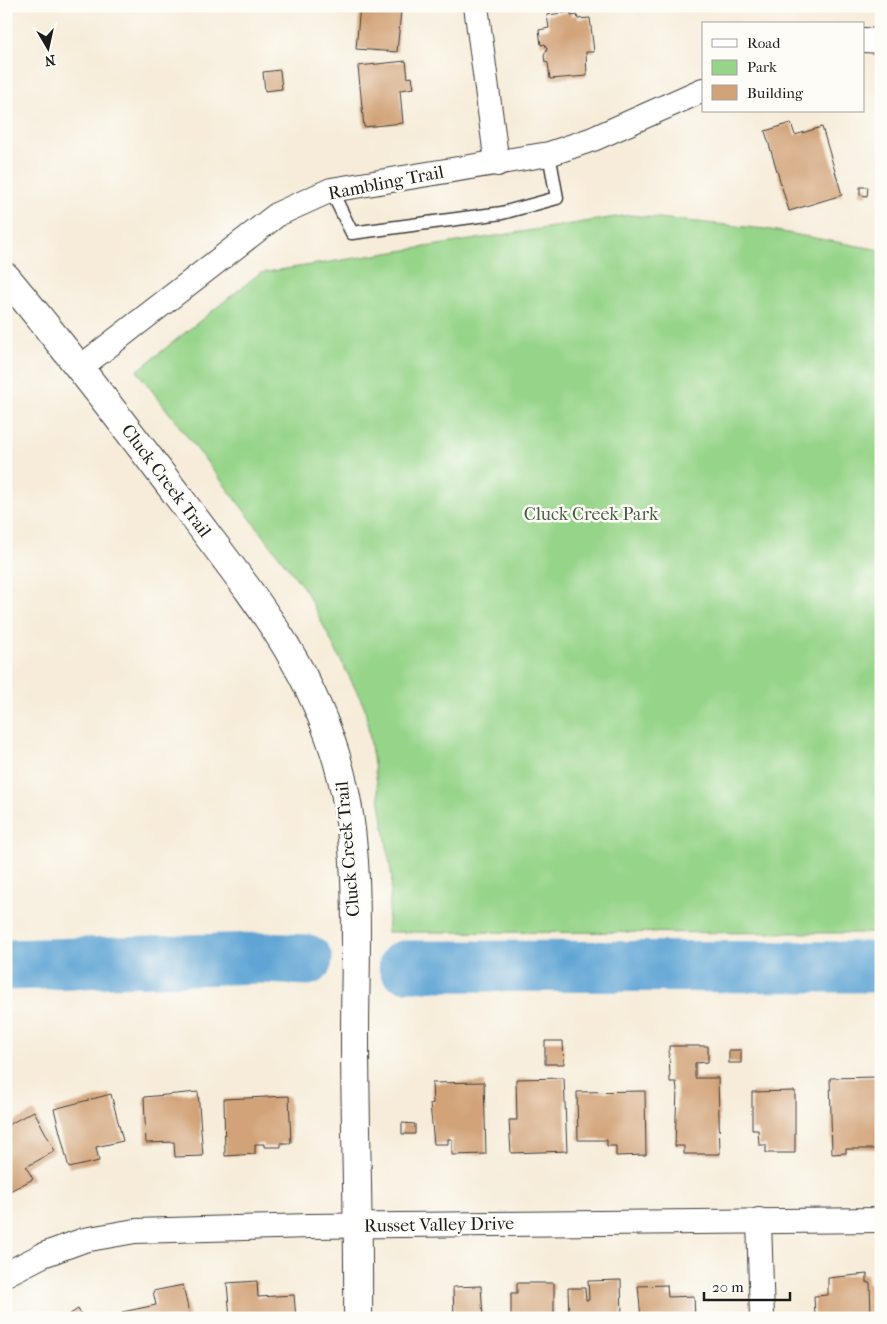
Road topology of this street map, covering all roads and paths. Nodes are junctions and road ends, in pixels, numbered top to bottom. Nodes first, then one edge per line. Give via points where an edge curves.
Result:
1 (476, 6) edge
2 (864, 40) edge
3 (881, 41) edge
4 (702, 90) edge
5 (549, 154) junction
6 (496, 164) junction
7 (330, 190) junction
8 (6, 277) edge
9 (81, 367) junction
10 (759, 1220) junction
11 (881, 1220) edge
12 (358, 1227) junction
13 (6, 1274) edge
14 (358, 1318) edge
15 (762, 1318) edge

1 - 6 street
2 - 3 street
4 - 5 street, Rambling Trail via 593,139
5 - 6 street, Rambling Trail
5 - 7 lane via 556,198 502,213 352,234
6 - 7 street, Rambling Trail
7 - 9 street, Rambling Trail via 278,214
8 - 9 street, Cluck Creek Trail
9 - 12 street, Cluck Creek Trail via 273,623 305,678 340,772 348,810 355,886
10 - 11 street, Russet Valley Drive
10 - 12 street, Russet Valley Drive
10 - 15 street
12 - 13 street, Russet Valley Drive via 135,1231 84,1240
12 - 14 street, Cluck Creek Trail

